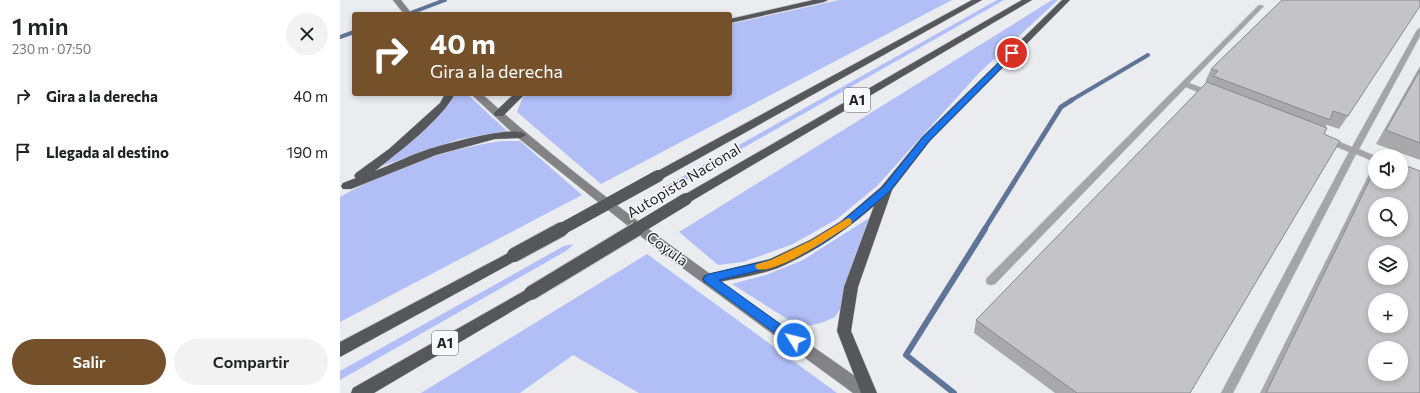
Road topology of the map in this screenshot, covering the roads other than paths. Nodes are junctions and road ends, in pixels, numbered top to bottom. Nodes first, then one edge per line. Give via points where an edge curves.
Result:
1 (824, 0) edge
2 (978, 0) edge
3 (1028, 0) edge
4 (1066, 0) edge
5 (399, 3) edge
6 (1261, 6) dead end
7 (406, 12) edge
8 (732, 21) edge
9 (1420, 30) edge
10 (1185, 84) junction
11 (449, 96) edge
12 (478, 96) edge
13 (518, 96) edge
14 (1215, 96) edge
15 (499, 114) junction
16 (521, 135) junction
17 (1317, 136) edge
18 (1354, 150) junction
19 (1368, 156) edge
20 (343, 188) edge
21 (886, 189) junction
22 (709, 279) junction
23 (991, 282) dead end
24 (340, 350) edge
25 (359, 393) edge
26 (868, 393) edge
27 (1227, 393) edge

1 - 8 highway
2 - 24 highway, Autopista Nacional / A1, bridge
3 - 25 highway, Autopista Nacional / A1, bridge
4 - 21 highway via 926,139
5 - 7 street
6 - 10 lane
9 - 18 lane
10 - 14 lane
10 - 23 lane
11 - 20 highway via 444,105 392,151
12 - 15 street, Coyula
13 - 15 highway
15 - 16 street, Coyula
16 - 20 highway via 495,136 432,152
16 - 22 street, Coyula
17 - 18 lane
18 - 19 lane
18 - 27 lane
21 - 22 highway via 844,225 815,243 773,264
21 - 26 highway via 851,287 844,331
22 - 26 street, Coyula

